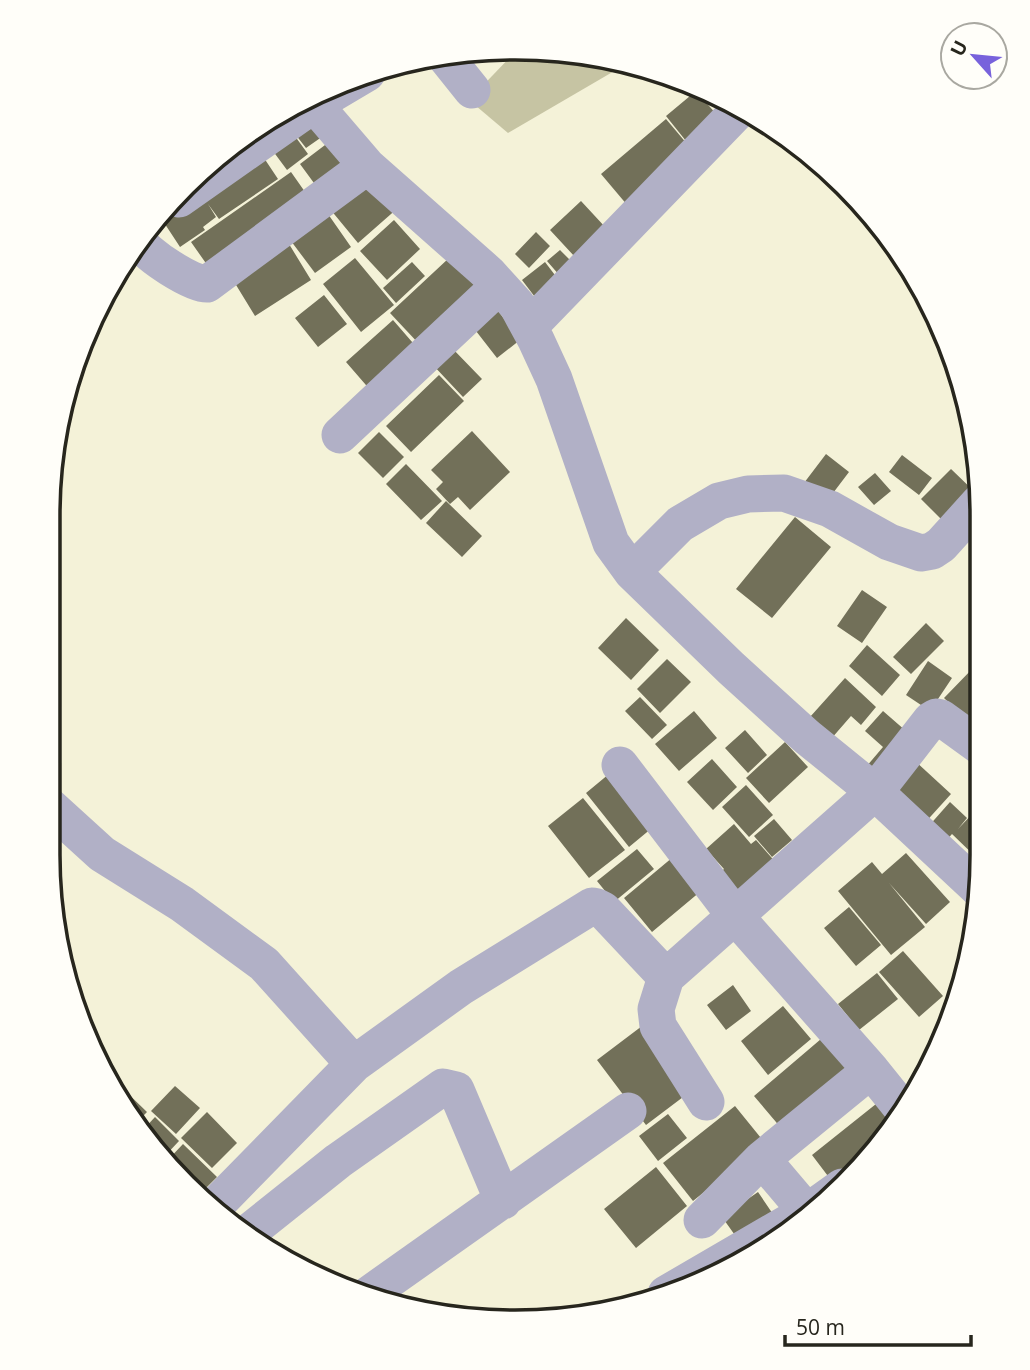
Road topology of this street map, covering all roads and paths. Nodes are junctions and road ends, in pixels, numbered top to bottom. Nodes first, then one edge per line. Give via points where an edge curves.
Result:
1 (451, 64) edge
2 (472, 90) dead end
3 (315, 106) edge
4 (733, 116) edge
5 (367, 166) junction
6 (145, 250) edge
7 (499, 286) junction
8 (529, 327) junction
9 (340, 435) dead end
10 (970, 513) edge
11 (632, 572) junction
12 (970, 739) edge
13 (620, 765) dead end
14 (875, 792) junction
15 (60, 816) edge
16 (970, 881) edge
17 (736, 917) junction
18 (667, 977) junction
19 (354, 1064) junction
20 (871, 1070) junction
21 (706, 1102) dead end
22 (897, 1103) edge
23 (628, 1111) dead end
24 (762, 1159) junction
25 (220, 1201) edge
26 (503, 1201) junction
27 (803, 1207) edge
28 (702, 1220) dead end
29 (254, 1228) edge
30 (377, 1289) edge

1 - 2 street
3 - 5 street
4 - 8 street
5 - 6 street via 207,284 194,282
5 - 7 street
7 - 8 street
7 - 9 street
8 - 11 street via 554,379 611,543
10 - 11 street via 941,545 921,553 889,542 830,509 784,493 748,494 719,501 680,524
11 - 14 street via 807,737
12 - 14 street via 936,717
13 - 17 street
14 - 16 street
14 - 17 street
15 - 19 street via 102,855 182,904 264,964
17 - 18 street
17 - 20 street
18 - 19 street via 603,910 592,906 461,987
18 - 21 street via 656,1009 658,1026
19 - 25 street
20 - 22 street
20 - 24 street
23 - 26 street
24 - 27 street
24 - 28 street
26 - 29 street via 456,1090 443,1087
26 - 30 street

